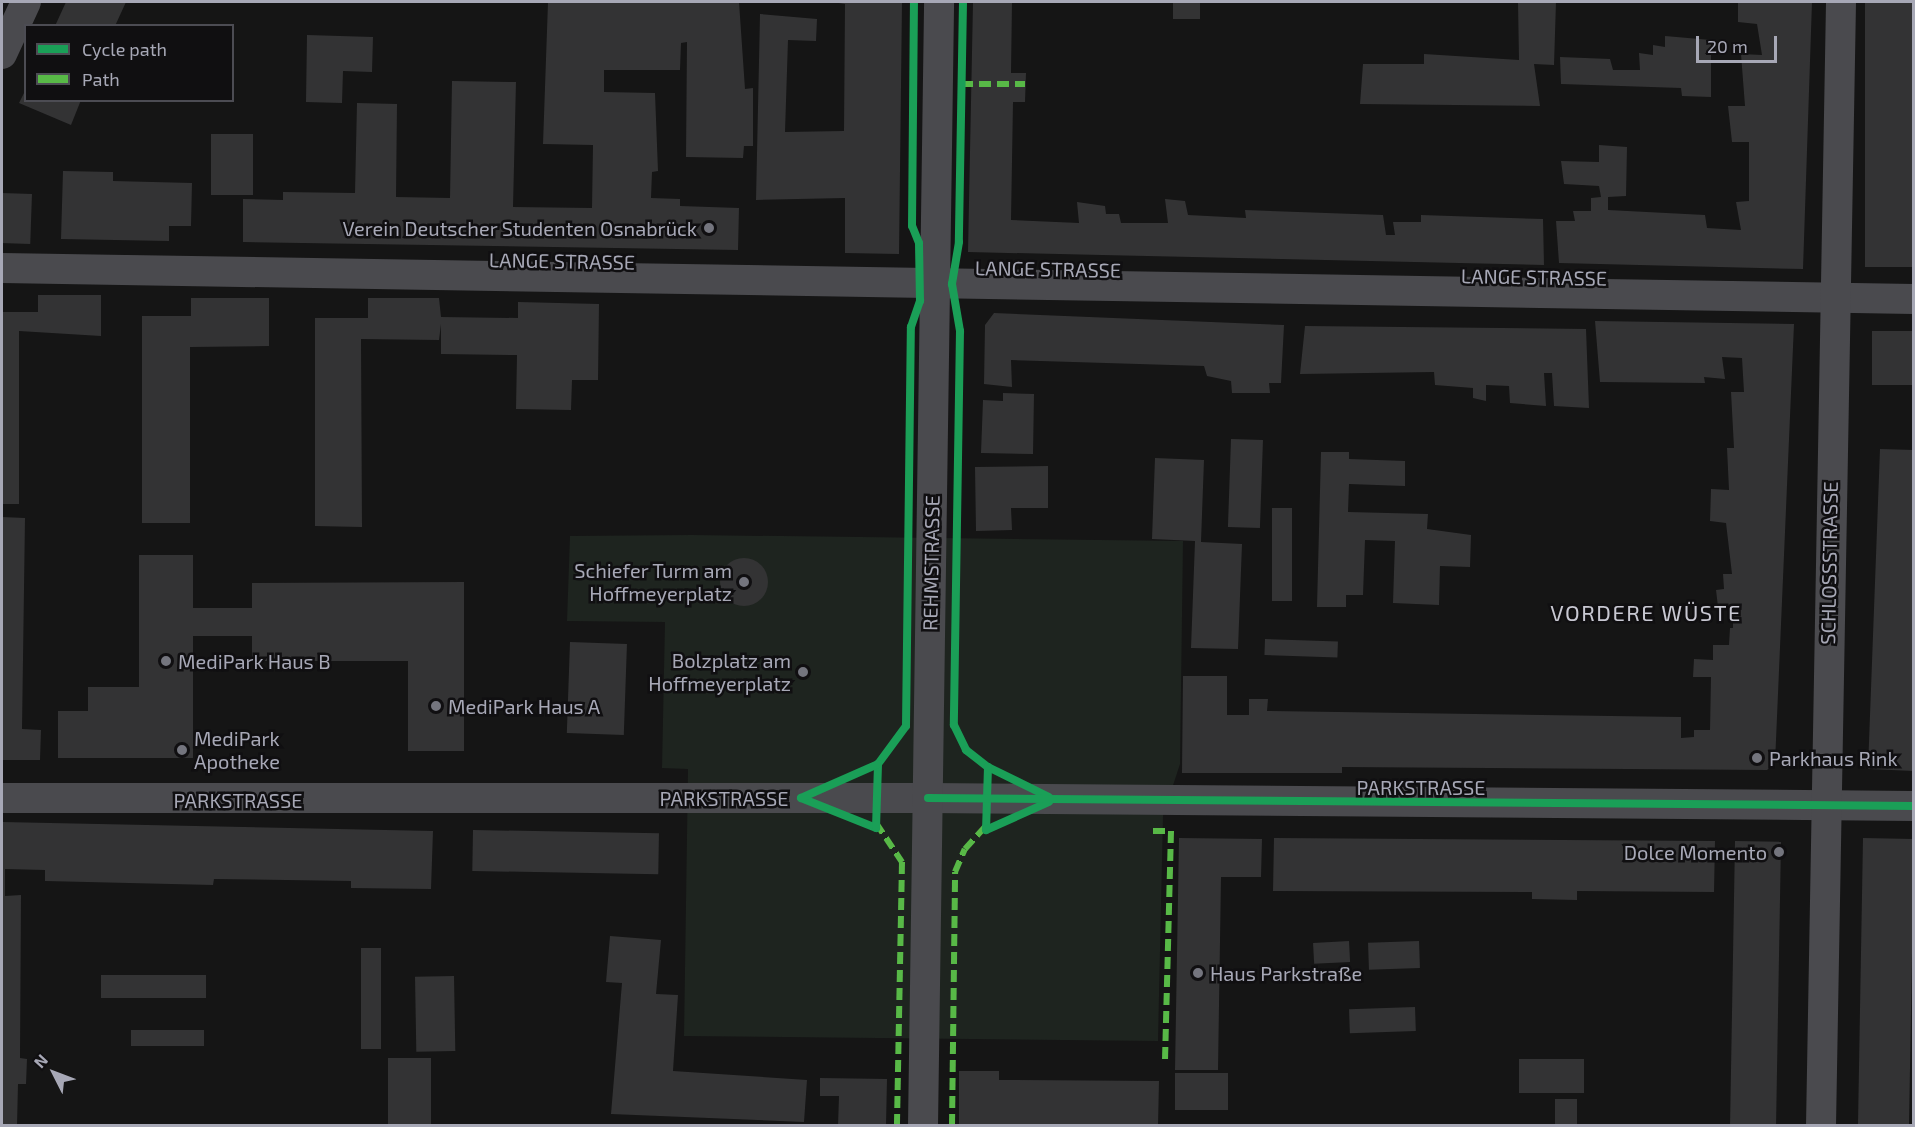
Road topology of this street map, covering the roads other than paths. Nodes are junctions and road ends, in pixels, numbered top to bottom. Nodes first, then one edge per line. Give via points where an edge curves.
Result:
1 (26, 2) edge
2 (939, 2) edge
3 (1841, 2) edge
4 (2, 54) edge
5 (2, 268) edge
6 (935, 284) junction
7 (1833, 298) junction
8 (1914, 299) edge
9 (2, 798) edge
10 (928, 798) junction
11 (1825, 806) junction
12 (1914, 806) edge
13 (923, 1125) edge
14 (1821, 1125) edge

1 - 4 street
2 - 6 street, REHMSTRASSE
3 - 7 street, SCHLOSSSTRASSE
5 - 6 street, LANGE STRASSE
6 - 7 street, LANGE STRASSE
6 - 10 street, REHMSTRASSE
7 - 8 street, LANGE STRASSE
7 - 11 street, SCHLOSSSTRASSE
9 - 10 street, PARKSTRASSE
10 - 11 street, PARKSTRASSE
10 - 13 street, REHMSTRASSE
11 - 12 street, PARKSTRASSE
11 - 14 street, SCHLOSSSTRASSE

